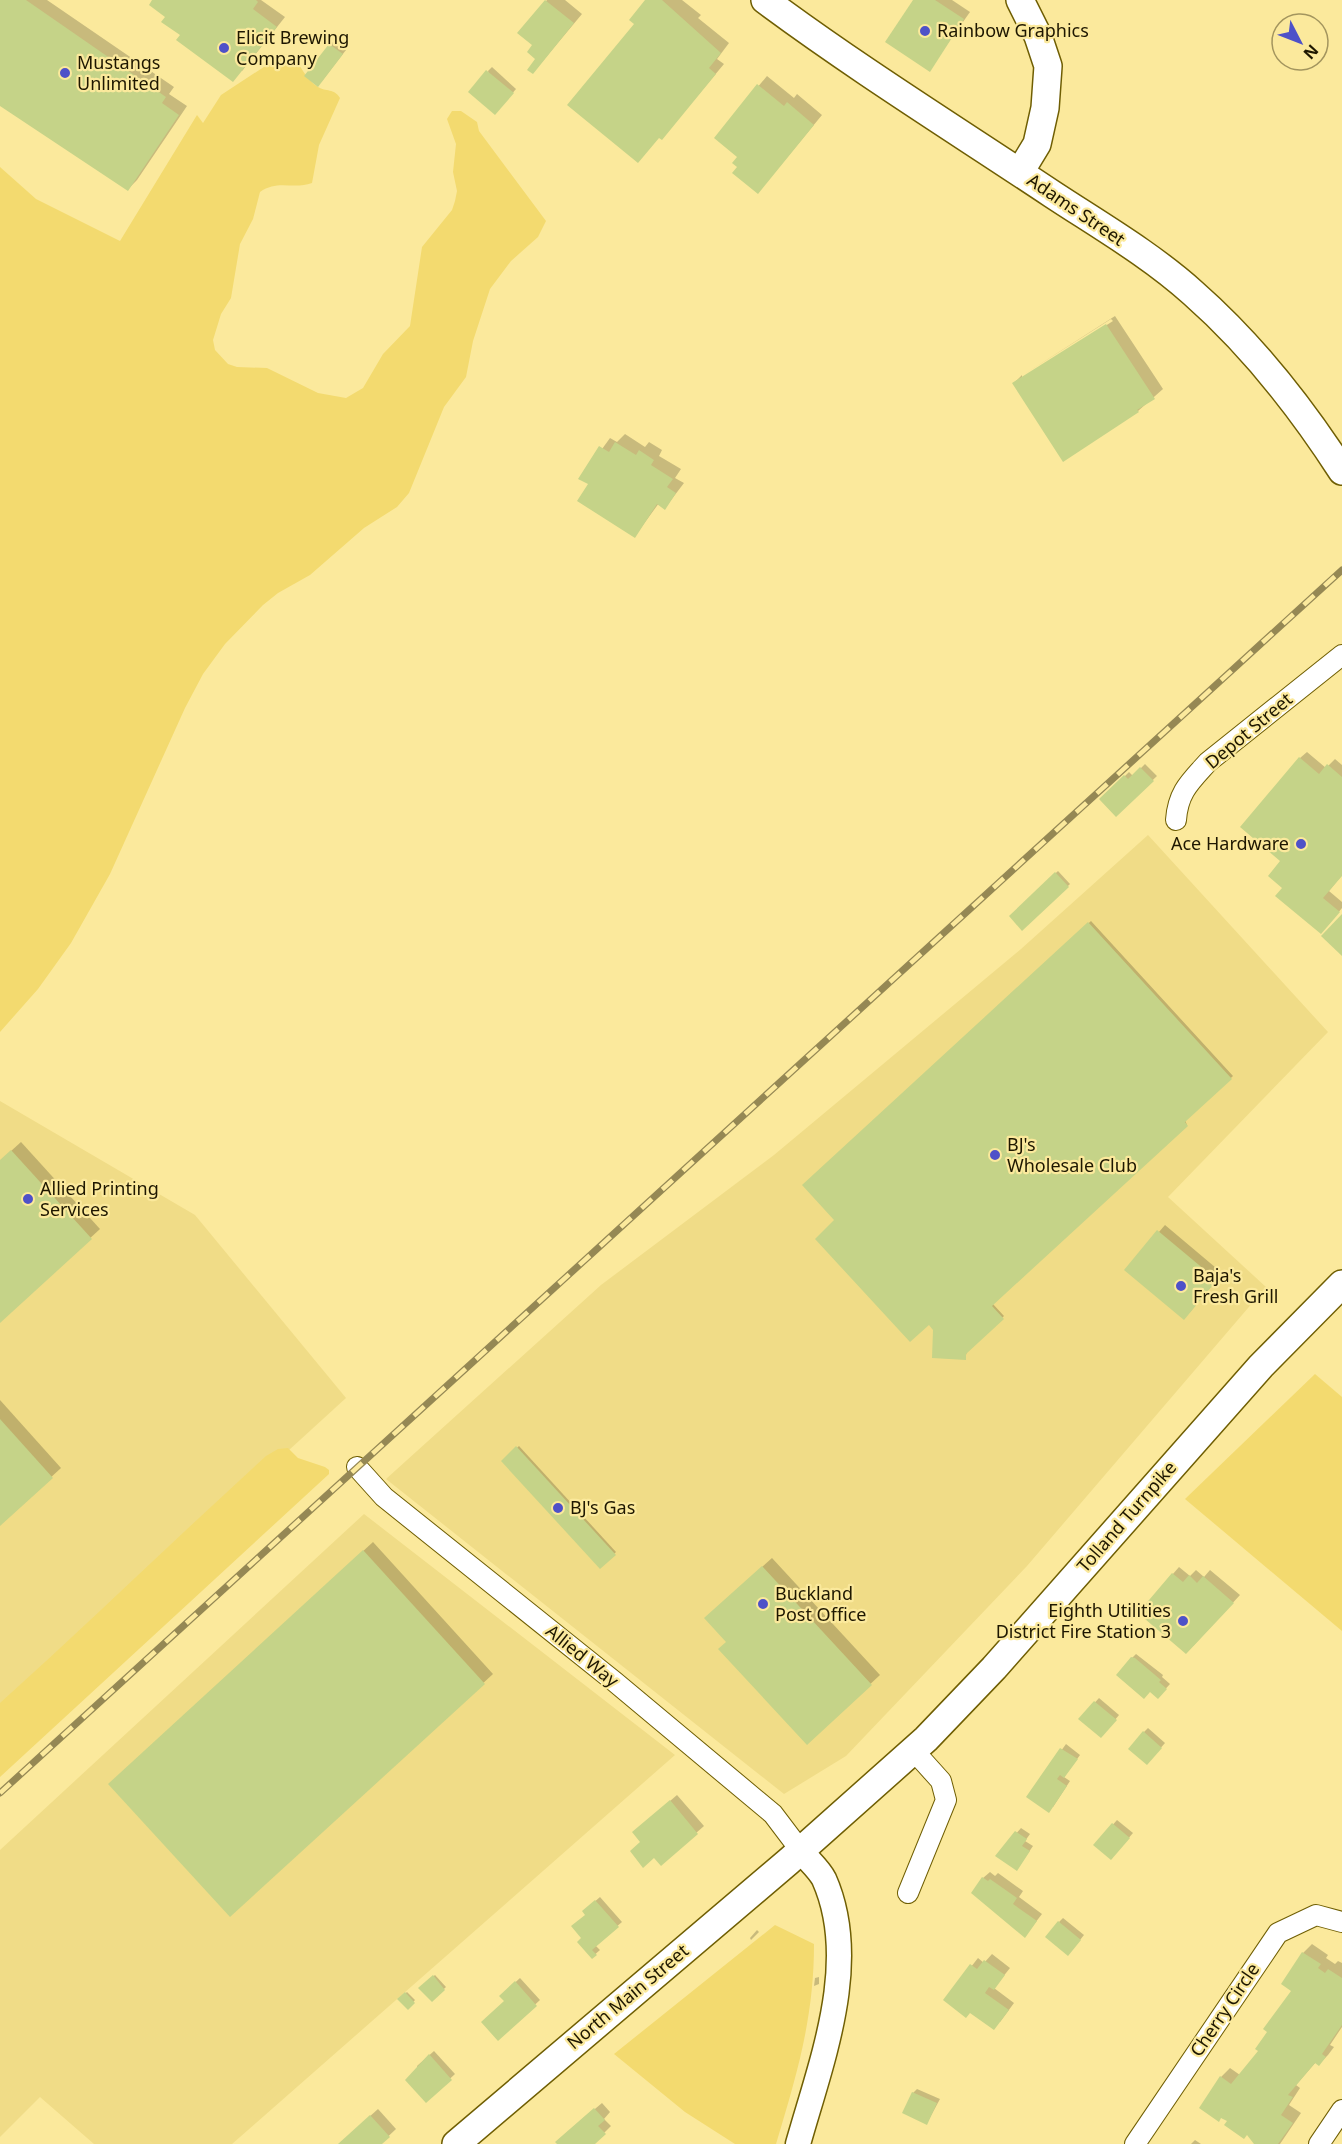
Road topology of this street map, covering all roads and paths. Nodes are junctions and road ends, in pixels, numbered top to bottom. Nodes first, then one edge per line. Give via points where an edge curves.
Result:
1 (765, 0) edge
2 (1020, 0) edge
3 (1020, 172) junction
4 (1342, 471) edge
5 (1342, 655) edge
6 (1176, 820) dead end
7 (1342, 1284) edge
8 (357, 1467) dead end
9 (914, 1751) junction
10 (801, 1851) junction
11 (908, 1893) dead end
12 (1342, 1922) edge
13 (1342, 2110) edge
14 (456, 2144) edge
15 (798, 2144) edge
16 (1135, 2144) edge
17 (1319, 2144) edge

1 - 3 main road, Adams Street via 835,52
2 - 3 main road via 1048,66 1046,108 1037,144
3 - 4 main road, Adams Street via 1191,291 1265,367
5 - 6 street, Depot Street via 1208,762 1177,802
7 - 9 main road, Tolland Turnpike via 1261,1366 994,1668
8 - 10 street, Allied Way via 384,1497 772,1814
9 - 10 main road, Tolland Turnpike
9 - 11 street via 941,1781 946,1800
10 - 14 main road, North Main Street
10 - 15 street via 823,1878 838,1923 837,1975 828,2039
12 - 16 street, Cherry Circle via 1316,1915 1278,1933
13 - 17 street

